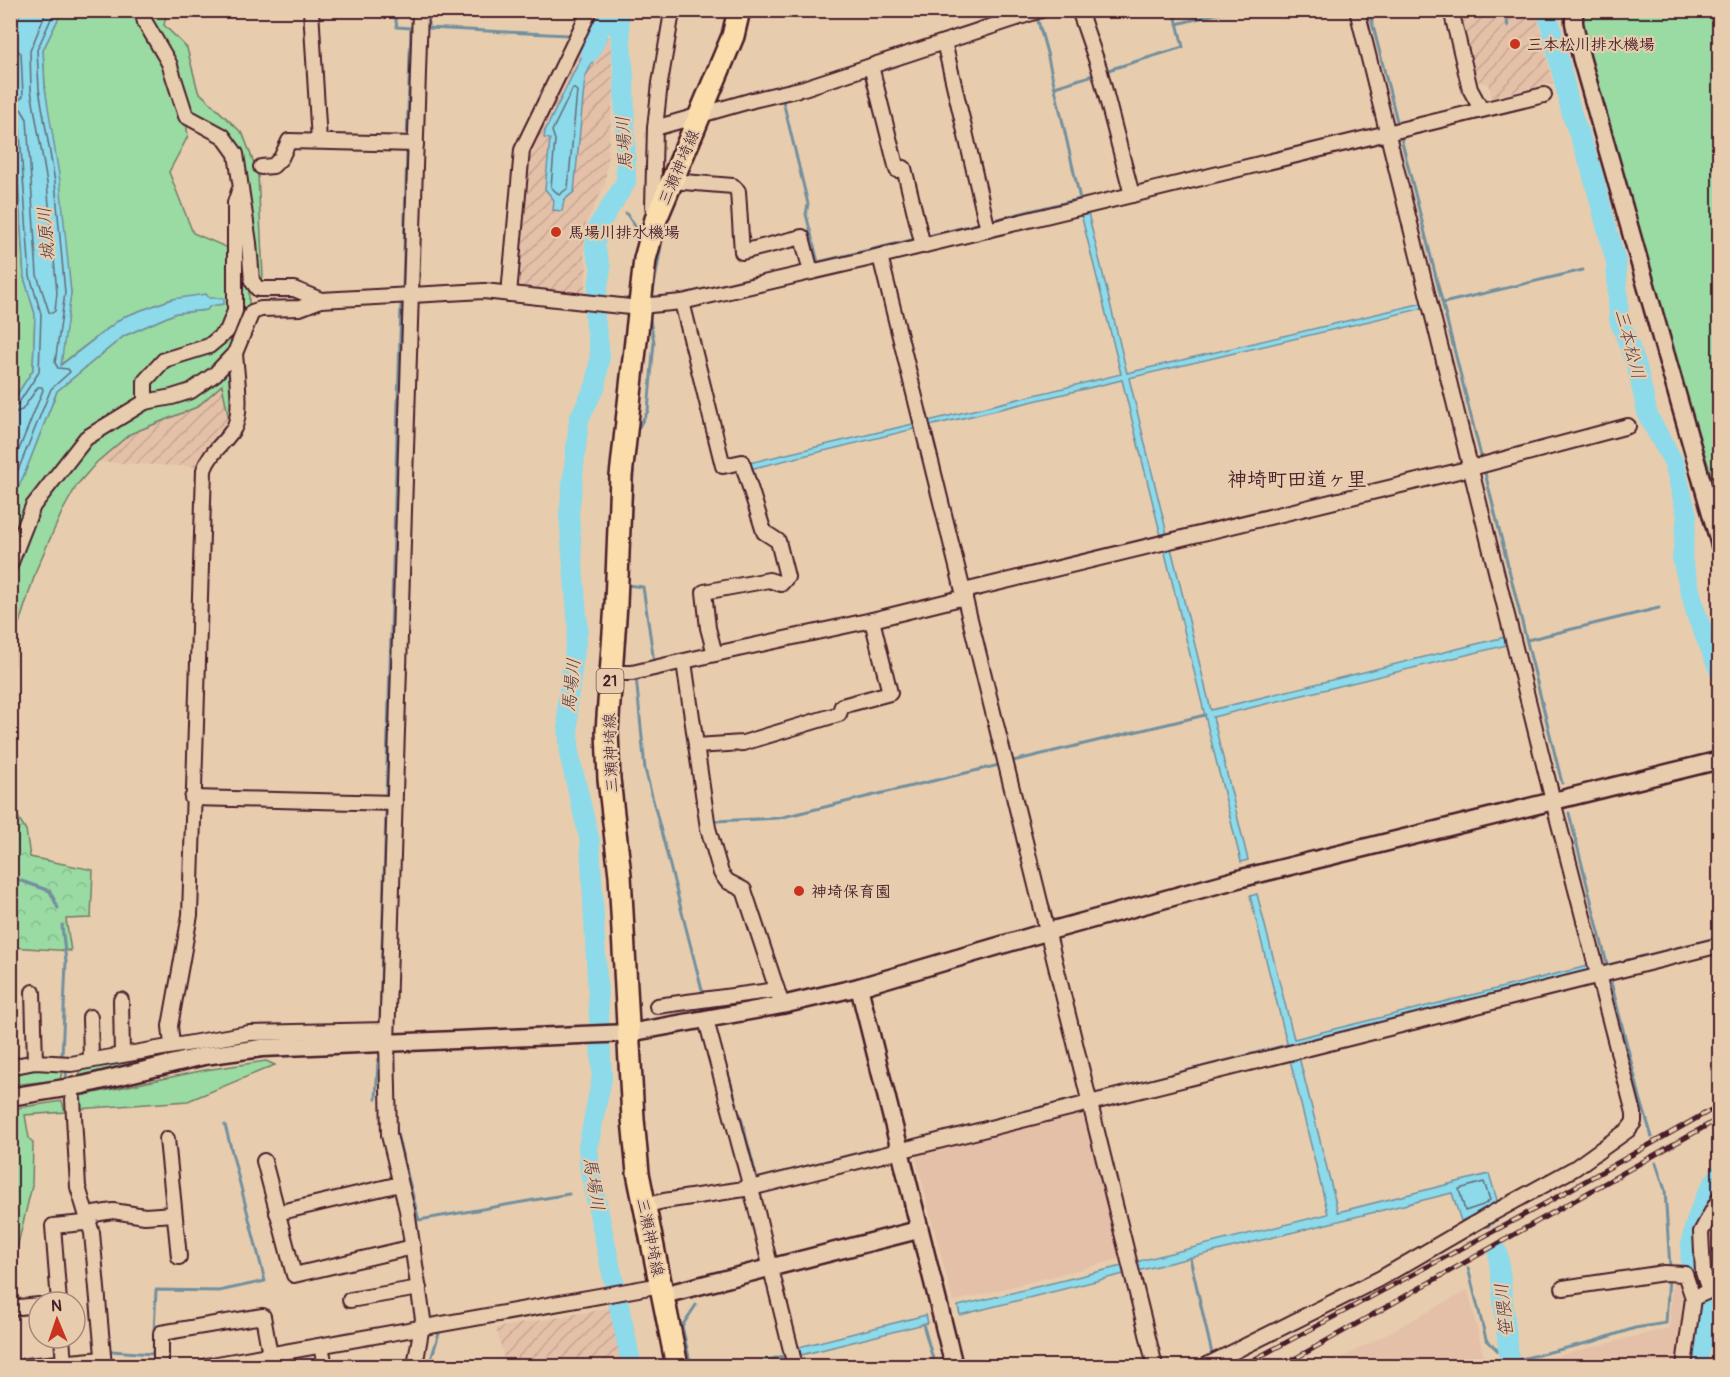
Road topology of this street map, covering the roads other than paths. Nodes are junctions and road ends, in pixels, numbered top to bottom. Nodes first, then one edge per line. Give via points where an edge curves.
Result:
1 (142, 10) edge
2 (310, 10) edge
3 (420, 10) edge
4 (590, 10) edge
5 (675, 10) edge
6 (739, 10) edge
7 (1041, 10) edge
8 (1079, 10) edge
9 (1357, 10) edge
10 (1451, 10) edge
11 (1574, 10) edge
12 (944, 42) junction
13 (871, 66) junction
14 (1544, 95) dead end
15 (1481, 109) junction
16 (700, 115) junction
17 (655, 128) junction
18 (1395, 131) junction
19 (319, 141) junction
20 (416, 144) junction
21 (261, 167) dead end
22 (671, 181) junction
23 (241, 184) junction
24 (1132, 195) junction
25 (656, 219) junction
26 (988, 230) junction
27 (923, 246) junction
28 (880, 256) junction
29 (811, 272) junction
30 (509, 294) junction
31 (412, 295) junction
32 (321, 300) junction
33 (682, 302) junction
34 (640, 305) junction
35 (235, 352) junction
36 (144, 402) junction
37 (1628, 426) dead end
38 (1479, 466) junction
39 (1719, 545) edge
40 (10, 565) edge
41 (964, 594) junction
42 (872, 620) junction
43 (715, 654) junction
44 (684, 662) junction
45 (611, 673) junction
46 (696, 746) junction
47 (1719, 760) edge
48 (192, 798) junction
49 (1553, 801) junction
50 (395, 803) junction
51 (1046, 932) junction
52 (1719, 945) edge
53 (1606, 974) junction
54 (858, 987) junction
55 (33, 992) dead end
56 (779, 998) junction
57 (121, 1000) dead end
58 (657, 1006) dead end
59 (90, 1017) dead end
60 (706, 1020) junction
61 (621, 1033) junction
62 (387, 1037) junction
63 (172, 1046) junction
64 (122, 1055) junction
65 (91, 1060) junction
66 (35, 1062) junction
67 (10, 1065) edge
68 (10, 1097) edge
69 (73, 1099) dead end
70 (1087, 1103) junction
71 (167, 1139) dead end
72 (899, 1151) junction
73 (264, 1161) dead end
74 (400, 1184) junction
75 (751, 1188) junction
76 (1719, 1197) edge
77 (643, 1206) junction
78 (277, 1213) junction
79 (174, 1214) junction
80 (84, 1223) junction
81 (918, 1230) junction
82 (413, 1247) junction
83 (178, 1257) dead end
84 (771, 1268) junction
85 (419, 1288) junction
86 (1563, 1288) dead end
87 (58, 1290) edge
88 (662, 1290) junction
89 (1692, 1298) junction
90 (350, 1300) dead end
91 (27, 1306) edge
92 (10, 1308) edge
93 (423, 1328) junction
94 (321, 1346) junction
95 (63, 1350) edge
96 (270, 1355) junction
97 (100, 1362) edge
98 (64, 1363) junction
99 (1211, 1363) edge
100 (26, 1366) edge
101 (160, 1366) edge
102 (206, 1366) edge
103 (325, 1366) edge
104 (415, 1366) edge
105 (677, 1366) edge
106 (795, 1366) edge
107 (954, 1366) edge
108 (1155, 1366) edge
109 (1684, 1366) edge

1 - 23 street via 169,63 186,117 223,136 236,154
2 - 19 street
3 - 20 street
4 - 30 street via 522,150
5 - 17 street
6 - 16 main road, 三瀬神埼線 / 21 via 733,36
7 - 12 street
8 - 24 street via 1099,68
9 - 18 street
10 - 15 street via 1470,89
11 - 39 street via 1581,57
12 - 13 street
12 - 26 street
13 - 16 street
13 - 27 street via 897,170 904,168
14 - 15 street
15 - 18 street
16 - 17 street
16 - 22 main road, 三瀬神埼線 / 21
17 - 25 street via 652,206
18 - 24 street
18 - 38 street
19 - 20 street
19 - 21 street via 289,141 273,166
20 - 31 street
22 - 25 main road, 三瀬神埼線 / 21
22 - 29 street via 734,186 738,191 742,252 802,237
23 - 32 street via 252,281 258,289 294,289
23 - 36 street via 235,202 236,311 227,331 209,346 164,360 145,381
24 - 26 street
25 - 34 main road, 三瀬神埼線 / 21 via 645,259
26 - 27 street
27 - 28 street
28 - 29 street
28 - 41 street
29 - 33 street
30 - 31 street via 484,291
30 - 34 street
31 - 32 street
31 - 50 street
32 - 35 street via 300,308 252,312
33 - 34 street
33 - 43 street via 723,466 742,462 765,532 778,541 787,578 780,584 769,580 704,592
34 - 45 main road, 三瀬神埼線 / 21 via 621,476
35 - 36 street via 215,374 191,391
35 - 48 street via 238,415 234,428 208,458 204,470
36 - 40 street via 86,438 33,506
37 - 38 street
38 - 41 street
38 - 49 street
41 - 42 street
41 - 51 street
42 - 43 street
42 - 46 street via 890,693 842,706 839,714 743,743
43 - 44 street
44 - 45 street via 632,673
44 - 46 street
45 - 61 main road, 三瀬神埼線 / 21 via 607,731 620,875
46 - 56 street via 708,828 721,873 744,890
47 - 49 street
48 - 50 street
48 - 63 street via 190,915 170,1026
49 - 51 street via 1242,878
49 - 53 street
50 - 62 street
51 - 54 street
51 - 70 street
52 - 53 street
53 - 70 street
53 - 99 street via 1634,1113 1628,1130 1575,1168 1362,1289
54 - 56 street
54 - 72 street
55 - 66 street
56 - 58 street
56 - 60 street
57 - 64 street
59 - 65 street
60 - 61 street
60 - 75 street
61 - 62 street
61 - 77 main road, 三瀬神埼線 / 21
62 - 63 street via 249,1033
62 - 68 street via 216,1055
62 - 74 street via 389,1135
63 - 64 street
64 - 65 street
65 - 66 street via 71,1070
66 - 67 street
69 - 80 street
70 - 72 street
70 - 108 street
71 - 79 street
72 - 75 street
72 - 81 street
73 - 78 street
74 - 78 street
74 - 82 street
75 - 77 street
75 - 84 street
76 - 89 street via 1701,1232 1703,1272 1709,1291
77 - 88 main road, 三瀬神埼線 / 21
78 - 82 street via 294,1275
79 - 80 street via 145,1216 112,1210 94,1214
79 - 83 street
80 - 87 street via 53,1226
80 - 97 street via 92,1233
81 - 84 street
81 - 107 street
82 - 85 street
84 - 88 street
84 - 106 street
85 - 90 street
85 - 93 street
86 - 89 street via 1669,1272 1685,1274
88 - 93 street via 627,1292
88 - 105 main road, 三瀬神埼線 / 21
89 - 109 street
91 - 92 street
93 - 94 street
93 - 104 street
94 - 96 street
94 - 103 street
95 - 98 street
96 - 101 street via 263,1316 161,1333
96 - 102 street
97 - 98 street
98 - 100 street

